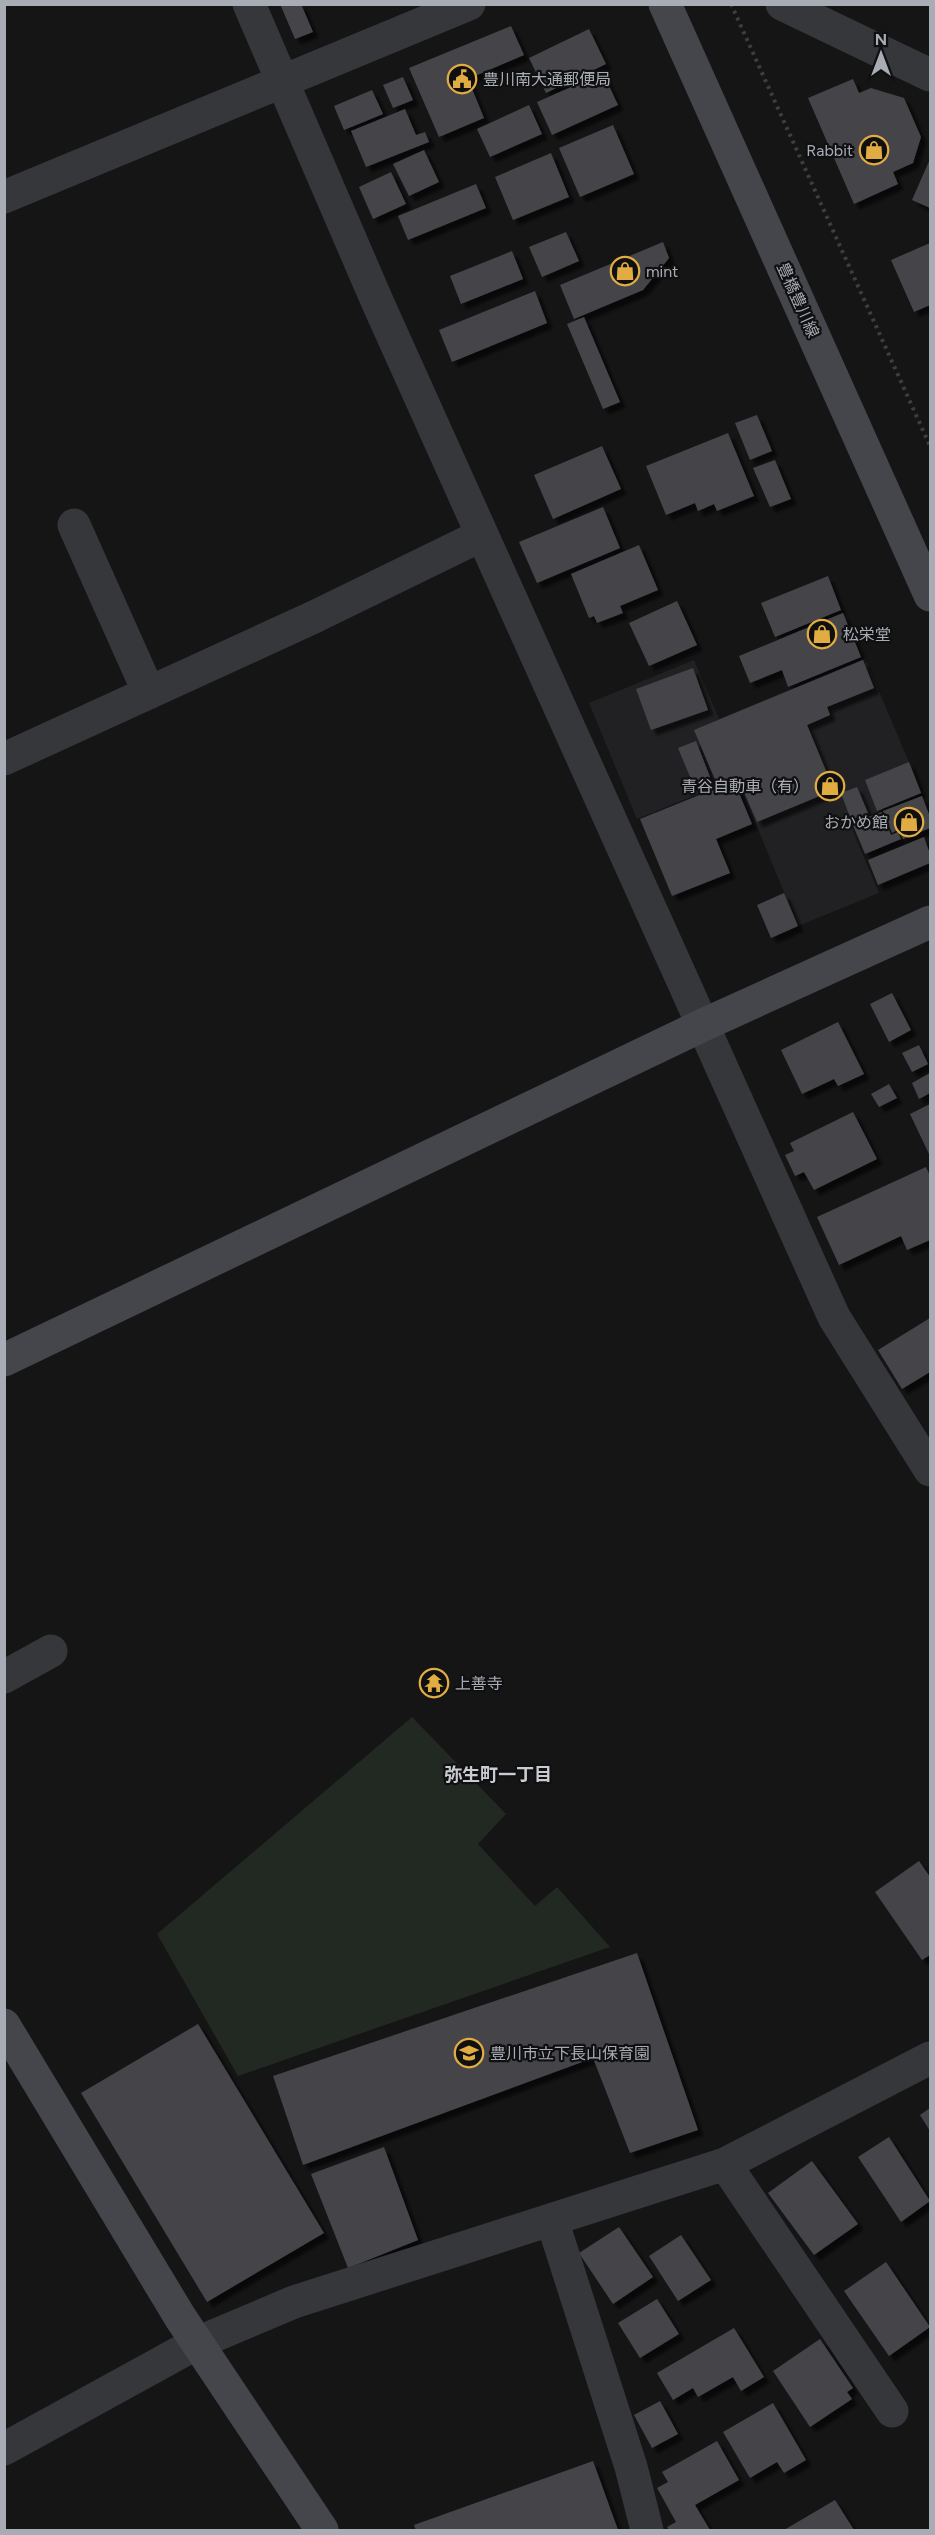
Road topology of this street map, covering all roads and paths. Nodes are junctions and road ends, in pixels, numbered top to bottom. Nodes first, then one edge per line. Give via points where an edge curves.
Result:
1 (249, 4) edge
2 (469, 4) edge
3 (665, 4) edge
4 (731, 4) edge
5 (782, 4) edge
6 (930, 75) edge
7 (284, 80) junction
8 (4, 197) edge
9 (930, 446) edge
10 (74, 525) dead end
11 (482, 535) junction
12 (930, 595) edge
13 (149, 693) junction
14 (4, 759) edge
15 (930, 922) edge
16 (703, 1025) junction
17 (4, 1360) edge
18 (930, 1470) edge
19 (51, 1651) dead end
20 (4, 1677) edge
21 (6, 2030) edge
22 (930, 2058) edge
23 (725, 2164) junction
24 (552, 2220) junction
25 (197, 2343) junction
26 (892, 2411) dead end
27 (4, 2449) edge
28 (322, 2530) edge
29 (647, 2530) edge

1 - 7 street
2 - 7 street
3 - 12 street, 豊橋豊川線
4 - 9 path
5 - 6 street
7 - 8 street
7 - 11 street
10 - 13 street
11 - 13 street
11 - 16 street
13 - 14 street
15 - 16 street
16 - 17 street
16 - 18 street via 834,1317
19 - 20 street
21 - 25 street
22 - 23 street
23 - 24 street
23 - 26 street
24 - 25 street via 294,2302
24 - 29 street via 632,2467
25 - 27 street
25 - 28 street

